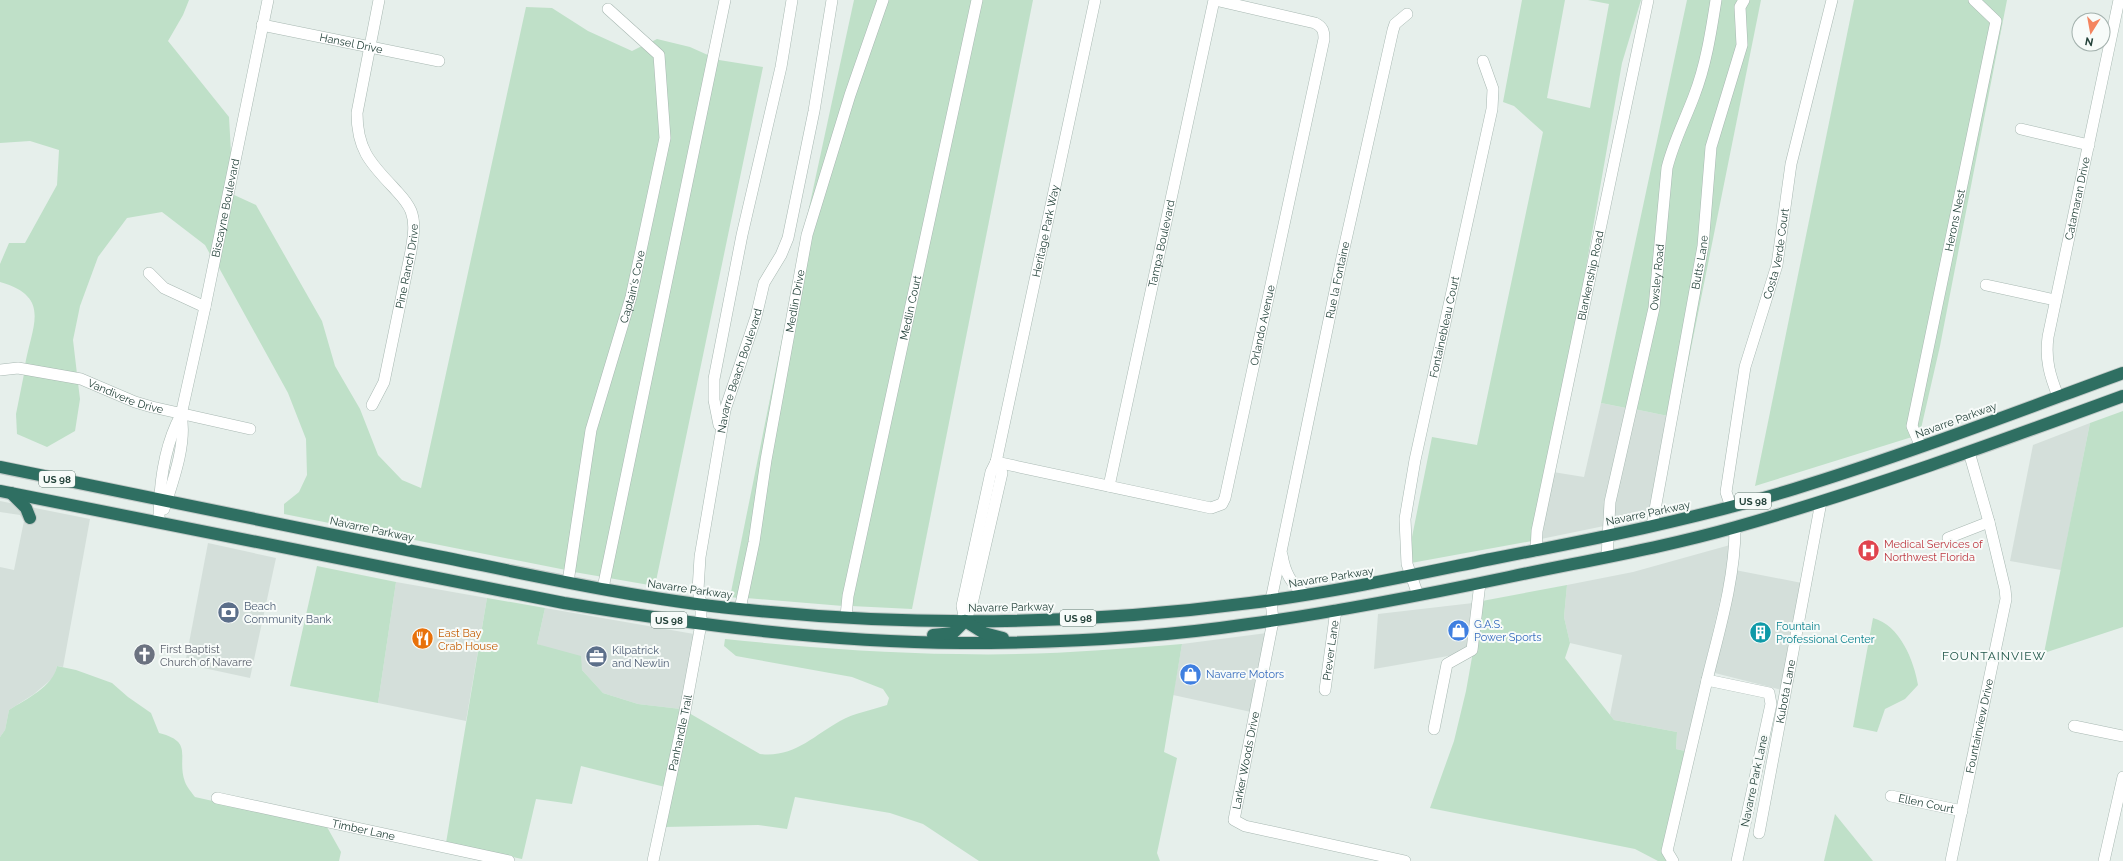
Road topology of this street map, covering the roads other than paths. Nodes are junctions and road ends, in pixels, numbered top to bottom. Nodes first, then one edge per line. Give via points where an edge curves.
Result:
1 (268, 0) edge
2 (379, 0) edge
3 (725, 0) edge
4 (792, 0) edge
5 (832, 0) edge
6 (883, 0) edge
7 (977, 0) edge
8 (1095, 0) edge
9 (1214, 0) edge
10 (1648, 0) edge
11 (1716, 0) edge
12 (1744, 0) edge
13 (1832, 0) edge
14 (1974, 0) edge
15 (2119, 0) edge
16 (608, 9) dead end
17 (1407, 14) dead end
18 (262, 25) junction
19 (368, 46) junction
20 (439, 61) dead end
21 (1483, 61) dead end
22 (2021, 129) dead end
23 (2089, 145) junction
24 (149, 273) dead end
25 (1986, 286) dead end
26 (2055, 300) junction
27 (205, 307) junction
28 (0, 370) edge
29 (2123, 373) edge
30 (2058, 396) junction
31 (2123, 396) edge
32 (372, 405) dead end
33 (181, 414) junction
34 (250, 430) dead end
35 (720, 432) junction
36 (1921, 447) junction
37 (1969, 452) junction
38 (996, 462) junction
39 (0, 468) edge
40 (1109, 486) junction
41 (5, 492) edge
42 (163, 500) junction
43 (54, 501) junction
44 (1821, 502) junction
45 (1731, 507) junction
46 (159, 522) junction
47 (1990, 522) junction
48 (1652, 526) junction
49 (1735, 528) junction
50 (1608, 535) junction
51 (1948, 538) dead end
52 (1536, 550) junction
53 (1281, 553) junction
54 (1607, 557) junction
55 (1412, 576) junction
56 (568, 582) junction
57 (1480, 583) junction
58 (602, 588) junction
59 (1305, 594) junction
60 (1418, 595) junction
61 (1271, 600) junction
62 (701, 604) junction
63 (740, 609) junction
64 (1336, 610) junction
65 (846, 616) junction
66 (965, 621) junction
67 (1273, 621) junction
68 (701, 624) junction
69 (774, 631) junction
70 (1028, 642) junction
71 (1707, 680) junction
72 (1325, 690) dead end
73 (2074, 726) dead end
74 (1434, 729) dead end
75 (2123, 736) edge
76 (2123, 778) edge
77 (1891, 796) dead end
78 (217, 798) dead end
79 (1962, 811) junction
80 (1759, 833) dead end
81 (509, 861) edge
82 (653, 861) edge
83 (1405, 861) edge
84 (1673, 861) edge
85 (1737, 861) edge
86 (1951, 861) edge
87 (2104, 861) edge

1 - 18 street, Biscayne Boulevard
2 - 19 street, Pine Ranch Drive
3 - 58 street
4 - 35 street, Navarre Beach Boulevard via 781,67 742,235 714,379 714,400
5 - 35 street, Navarre Beach Boulevard via 814,111 788,238 764,283
6 - 63 street, Medlin Drive via 850,95 807,236
7 - 65 street, Medlin Court via 848,596
8 - 38 street, Heritage Park Way
9 - 40 street, Tampa Boulevard
9 - 40 street, Orlando Avenue via 1315,23 1324,31 1225,498 1222,504 1211,508
10 - 52 street, Blankenship Road via 1537,531
11 - 50 street, Owsley Road via 1704,64 1695,95 1667,168 1654,308 1610,502
12 - 48 street, Butts Lane via 1740,7 1742,45 1711,147 1703,246
13 - 45 street, Costa Verde Court via 1791,164 1777,265 1745,367 1726,492
14 - 36 street, Herons Nest via 1996,21 1912,426
15 - 23 street, Catamaran Drive
16 - 56 street, Captain's Cove via 659,55 666,138 631,297 591,430
17 - 53 street, Rue la Fontaine via 1395,24 1393,30 1341,262
18 - 19 street, Hansel Drive
18 - 27 street, Biscayne Boulevard
19 - 20 street, Hansel Drive
19 - 32 street, Pine Ranch Drive via 357,113 358,136 368,160 407,202 414,230 412,251 384,382
21 - 55 street, Fontainebleau Court via 1491,80 1493,99 1405,519 1407,564
22 - 23 street
23 - 26 street, Catamaran Drive
24 - 27 street via 164,288
25 - 26 street
26 - 30 street, Catamaran Drive via 2046,352 2049,374
27 - 33 street, Biscayne Boulevard
28 - 33 street, Vandivere Drive via 18,368 81,379 135,402
29 - 30 highway, Navarre Parkway / US 98
30 - 36 highway, Navarre Parkway / US 98
31 - 37 highway, US 98
33 - 34 street, Vandivere Drive
33 - 42 street, Biscayne Boulevard via 183,428 173,481
35 - 62 street, Panhandle Trail via 700,558 698,590
36 - 45 highway, Navarre Parkway / US 98 via 1796,489
37 - 44 highway, US 98
37 - 47 street, Fountainview Drive
38 - 40 street, Orlando Avenue
38 - 66 street, Heritage Park Way via 991,472 962,606
39 - 42 highway, Navarre Parkway / US 98
41 - 43 highway, US 98
41 - 43 highway via 26,508 30,518 36,510
42 - 46 street, Biscayne Boulevard
42 - 56 highway, Navarre Parkway / US 98
43 - 46 highway, US 98
44 - 49 highway, US 98
44 - 80 street, Kubota Lane
45 - 48 highway, Navarre Parkway / US 98
46 - 68 highway, US 98 via 564,603
47 - 51 street
47 - 79 street, Fountainview Drive via 2006,589 2006,599
48 - 50 highway, Navarre Parkway / US 98
49 - 54 highway, US 98
49 - 71 street via 1735,550
50 - 52 highway, Navarre Parkway / US 98
50 - 54 street, Owsley Road
52 - 55 highway, Navarre Parkway / US 98
53 - 59 street, Rue la Fontaine via 1284,569 1292,583
53 - 61 street, Rue la Fontaine
54 - 57 highway, US 98
55 - 59 highway, Navarre Parkway / US 98
55 - 60 street, Fontainebleau Court
56 - 58 highway, Navarre Parkway / US 98
57 - 60 highway, US 98
57 - 74 street via 1472,650 1447,664
58 - 62 highway, Navarre Parkway / US 98
59 - 61 highway, Navarre Parkway / US 98
60 - 64 highway, US 98
61 - 66 highway, Navarre Parkway / US 98 via 1107,617
61 - 67 street, Rue la Fontaine
62 - 63 highway, Navarre Parkway / US 98
62 - 68 street, Panhandle Trail
63 - 65 highway, Navarre Parkway / US 98
64 - 67 highway, US 98
64 - 72 street, Prever Lane
65 - 66 highway, Navarre Parkway / US 98
66 - 69 highway via 953,633 947,635 810,629
66 - 70 highway via 974,628 997,637
67 - 70 highway, US 98 via 1129,636
67 - 83 street, Larker Woods Drive via 1234,816 1235,822
68 - 69 highway, US 98
68 - 82 street, Panhandle Trail
69 - 70 highway, US 98 via 933,642
71 - 84 street via 1667,851
71 - 85 street, Navarre Park Lane via 1769,693 1771,704
73 - 75 street
76 - 87 street
77 - 79 street, Ellen Court
78 - 81 street, Timber Lane
79 - 86 street, Fountainview Drive

